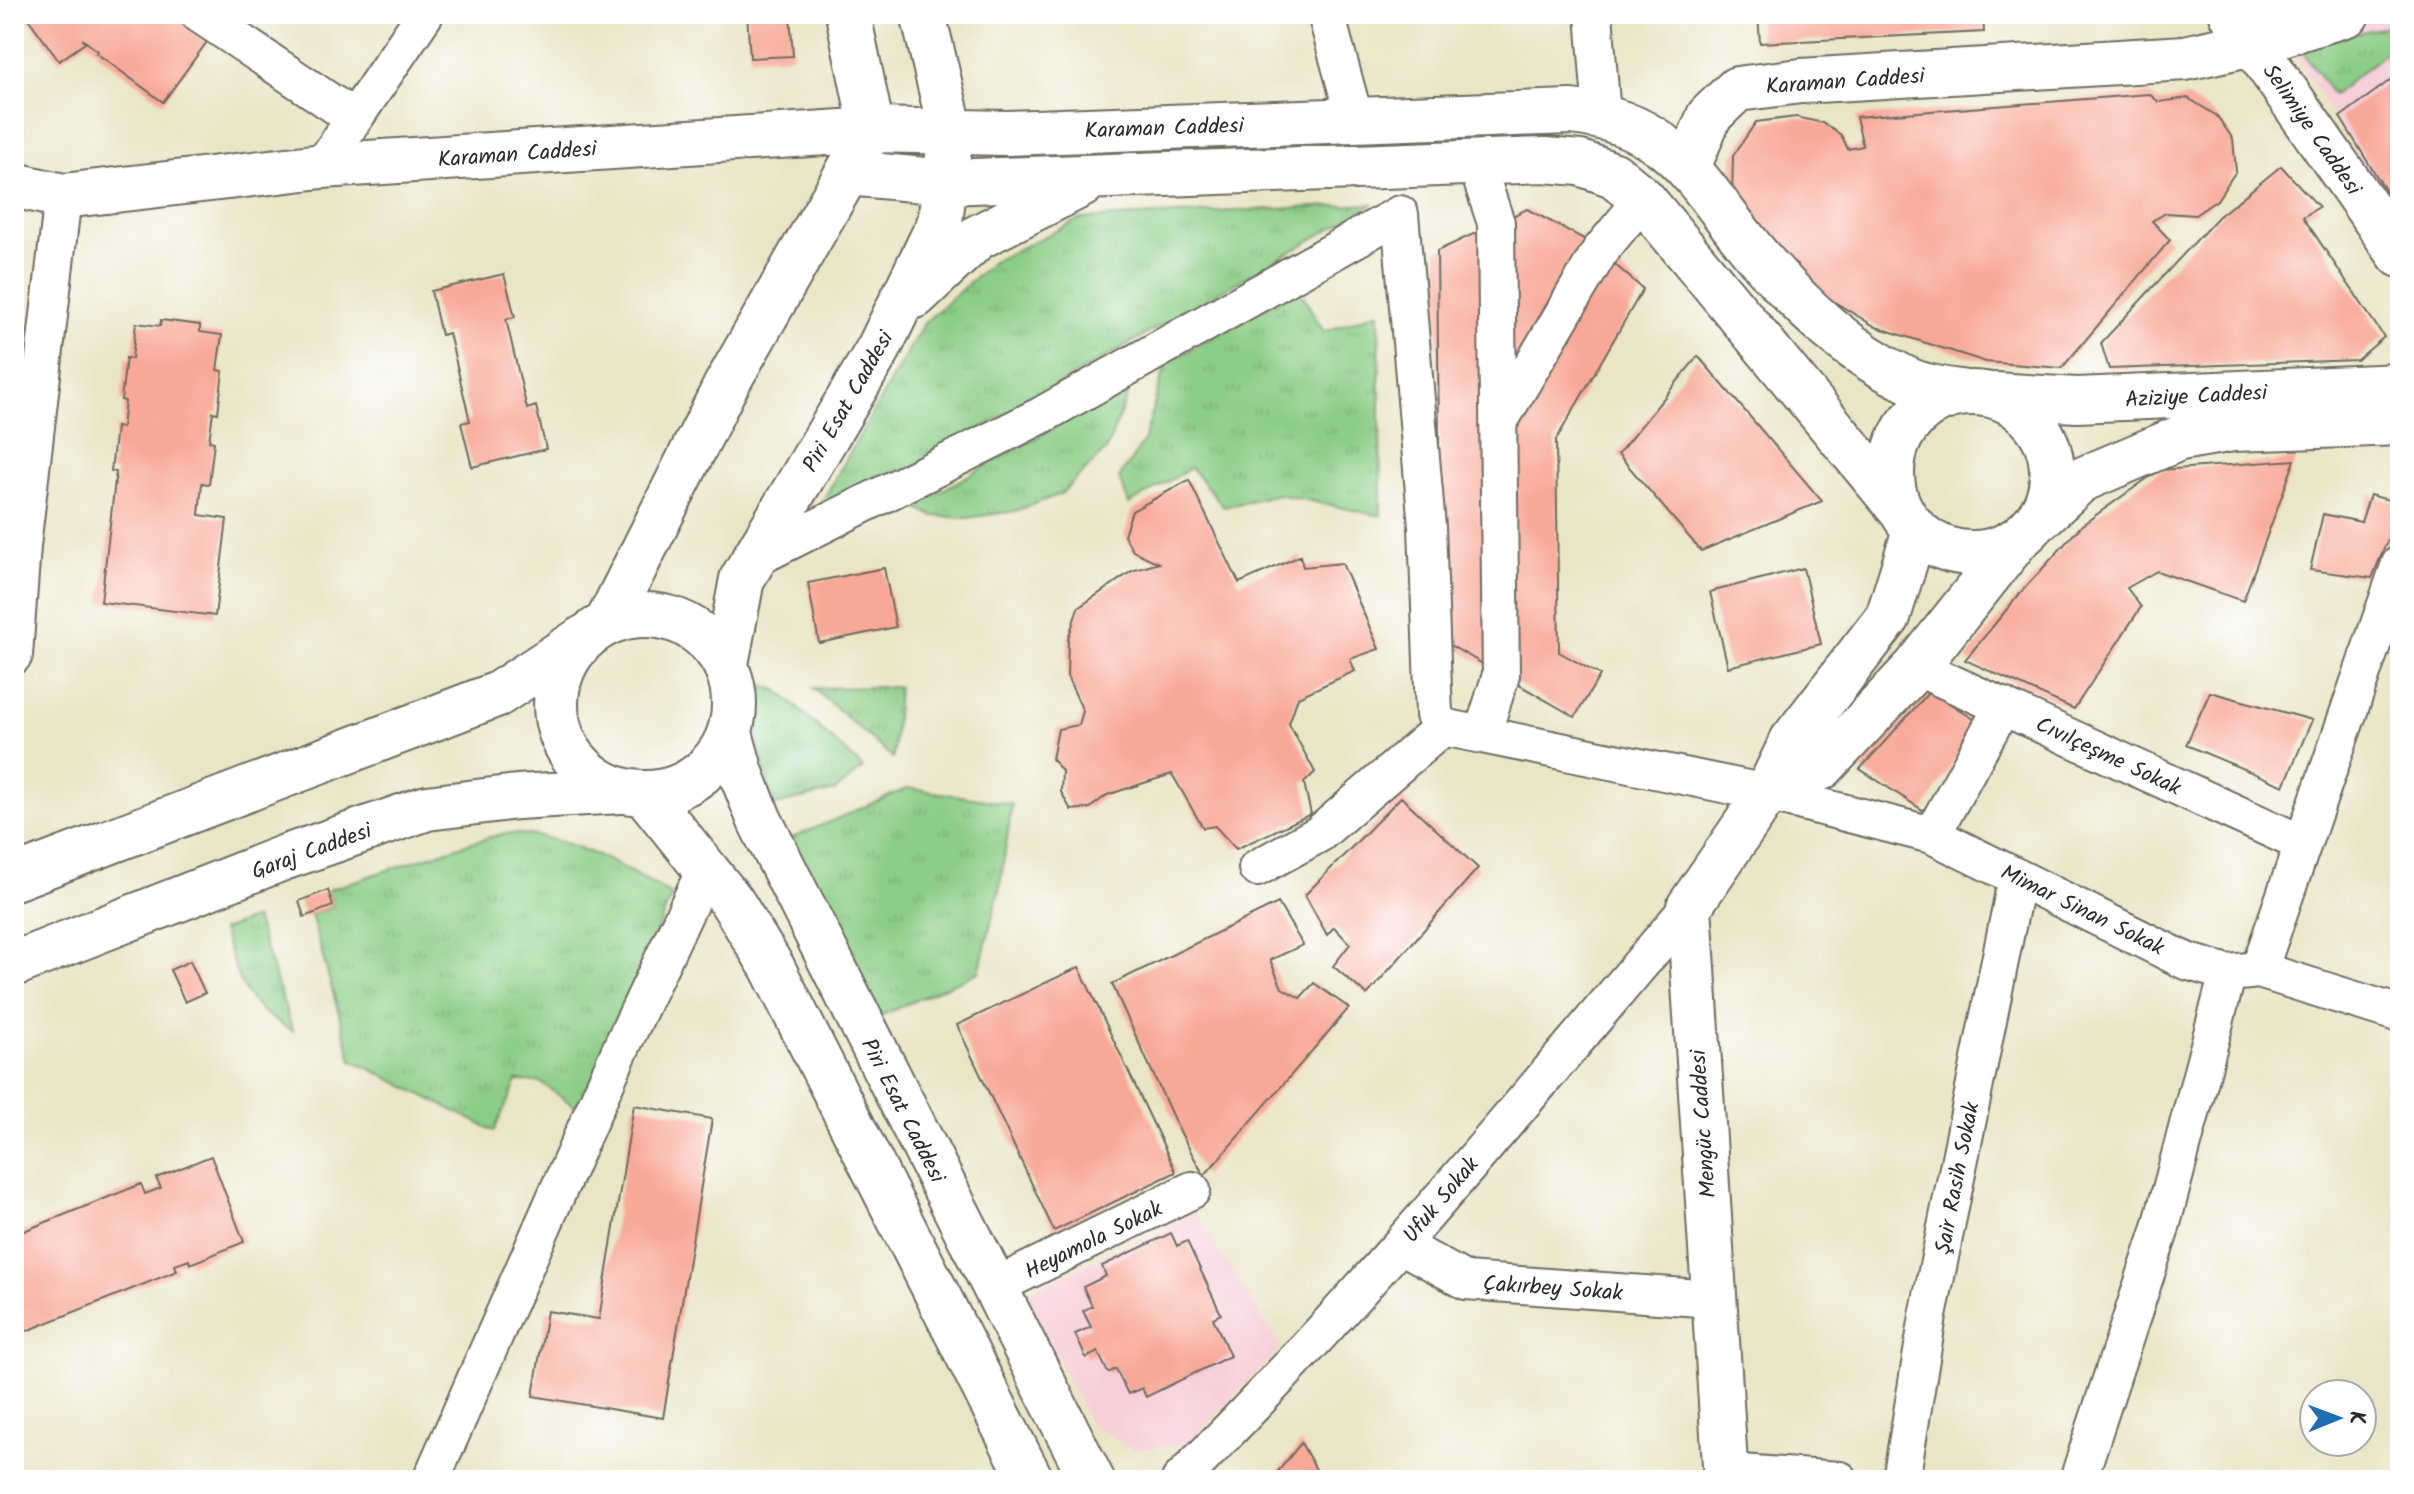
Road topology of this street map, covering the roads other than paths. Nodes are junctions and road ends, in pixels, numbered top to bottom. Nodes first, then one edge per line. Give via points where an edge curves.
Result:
1 (199, 14) edge
2 (425, 14) edge
3 (848, 14) edge
4 (923, 14) edge
5 (1326, 14) edge
6 (1594, 14) edge
7 (2347, 14) edge
8 (2243, 28) edge
9 (1602, 116) junction
10 (354, 118) junction
11 (1355, 120) junction
12 (872, 130) junction
13 (951, 132) junction
14 (1476, 163) junction
15 (322, 166) junction
16 (1688, 168) junction
17 (848, 173) junction
18 (1103, 175) junction
19 (946, 182) junction
20 (14, 185) edge
21 (63, 196) junction
22 (1643, 199) junction
23 (2400, 255) edge
24 (894, 317) junction
25 (2400, 386) edge
26 (1978, 394) junction
27 (1498, 423) junction
28 (2400, 423) edge
29 (23, 465) edge
30 (1907, 519) junction
31 (2026, 531) junction
32 (756, 558) junction
33 (2400, 564) edge
34 (596, 630) junction
35 (14, 655) edge
36 (726, 664) junction
37 (1916, 667) junction
38 (2003, 706) junction
39 (1443, 727) junction
40 (730, 733) junction
41 (1482, 735) junction
42 (633, 793) junction
43 (1767, 793) junction
44 (1932, 835) junction
45 (2301, 843) junction
46 (706, 868) junction
47 (1257, 868) dead end
48 (2017, 877) junction
49 (14, 878) edge
50 (1689, 907) junction
51 (14, 964) edge
52 (2244, 972) junction
53 (2400, 1014) edge
54 (1192, 1190) dead end
55 (1401, 1245) junction
56 (994, 1287) junction
57 (1713, 1299) junction
58 (1726, 1476) edge
59 (431, 1480) edge
60 (1031, 1480) edge
61 (1092, 1480) edge
62 (1180, 1480) edge
63 (1840, 1480) edge
64 (1901, 1480) edge
65 (2078, 1480) edge

1 - 10 street
2 - 10 street
3 - 12 main road
4 - 13 main road, Piri Esat Caddesi
5 - 11 street
6 - 9 street
7 - 8 main road, Karaman Caddesi
8 - 16 main road, Karaman Caddesi via 2185,58 1737,89 1709,116
8 - 23 main road, Selimiye Caddesi
9 - 11 main road, Karaman Caddesi via 1571,112
9 - 16 main road, Karaman Caddesi via 1644,132
10 - 15 street
11 - 13 main road, Karaman Caddesi
12 - 13 main road, Karaman Caddesi
12 - 15 main road, Karaman Caddesi
12 - 17 main road
13 - 19 main road, Piri Esat Caddesi
14 - 18 main road, Karaman Caddesi
14 - 22 main road, Karaman Caddesi via 1580,163 1614,175
14 - 27 street via 1496,223
15 - 21 main road, Karaman Caddesi
16 - 26 main road, Aziziye Caddesi via 1760,260 1826,327 1907,380
17 - 19 main road, Karaman Caddesi
17 - 34 main road via 725,387
18 - 19 main road, Karaman Caddesi
18 - 24 main road via 978,237
19 - 24 main road, Piri Esat Caddesi via 940,222
20 - 21 main road, Karaman Caddesi
21 - 29 street
22 - 27 street via 1600,251
22 - 30 main road
24 - 32 main road, Piri Esat Caddesi
25 - 26 main road, Aziziye Caddesi via 2077,400
26 - 30 main road via 1940,399 1903,433 1893,457 1892,483
26 - 31 main road via 2015,405 2047,444 2052,470 2049,497
27 - 41 street via 1501,675
28 - 31 main road, Aziziye Caddesi via 2233,429 2180,438 2081,480
29 - 35 street
30 - 31 main road via 1938,546 1964,554 1991,552
30 - 43 main road via 1888,617 1792,741
31 - 37 main road
32 - 36 main road, Piri Esat Caddesi via 742,579
32 - 39 street via 1042,415 1400,214 1427,527 1434,715
33 - 45 street
34 - 36 main road via 634,615 662,615 710,641
34 - 42 main road via 568,658 558,684 556,712 563,740 578,763 600,782
34 - 49 main road via 498,694
36 - 40 main road via 735,710
37 - 38 street, Cıvılçeşme Sokak
37 - 43 main road via 1822,767
38 - 44 street
38 - 45 street, Cıvılçeşme Sokak
39 - 41 street, Mimar Sinan Sokak
39 - 47 street via 1319,834
40 - 42 main road via 717,758 697,778 672,790
40 - 56 main road, Piri Esat Caddesi via 760,821
41 - 43 street, Mimar Sinan Sokak
42 - 46 main road
42 - 51 main road, Garaj Caddesi via 517,797 427,808 283,858
43 - 44 street, Mimar Sinan Sokak
43 - 50 main road
44 - 48 street, Mimar Sinan Sokak
45 - 52 street
46 - 59 street
46 - 60 main road via 772,967
48 - 52 street, Mimar Sinan Sokak via 2186,961
48 - 64 street, Şair Rasih Sokak via 1928,1316
50 - 55 street, Ufuk Sokak
50 - 57 main road, Mengüc Caddesi
52 - 53 street, Mimar Sinan Sokak
52 - 65 street
54 - 56 street, Heyamola Sokak
55 - 57 street, Çakırbey Sokak via 1466,1281
55 - 62 street, Ufuk Sokak via 1268,1393
56 - 61 main road, Piri Esat Caddesi
57 - 58 main road, Mengüc Caddesi
58 - 63 street

